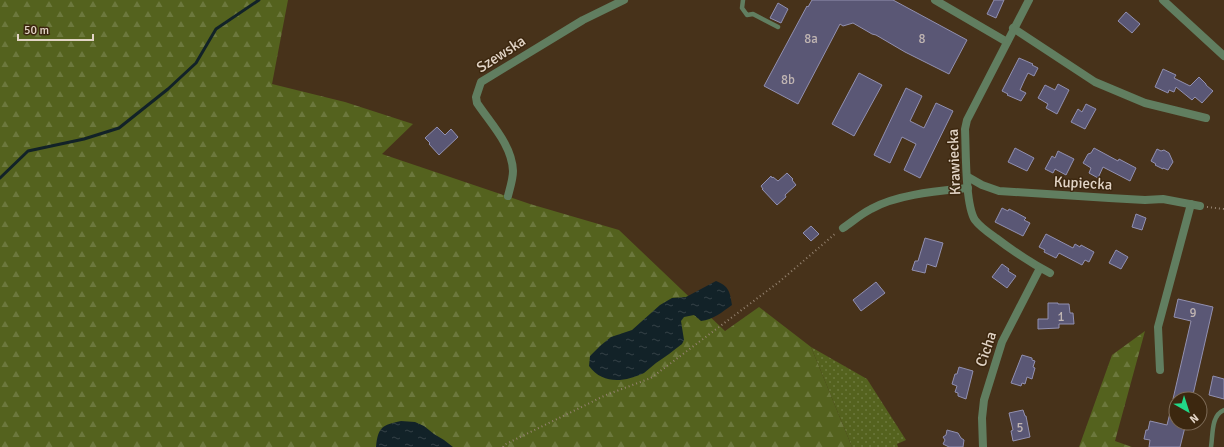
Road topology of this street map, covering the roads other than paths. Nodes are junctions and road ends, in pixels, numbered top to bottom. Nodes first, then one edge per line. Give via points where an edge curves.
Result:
1 (624, 0) edge
2 (743, 0) edge
3 (935, 0) edge
4 (1029, 0) edge
5 (1163, 0) edge
6 (778, 27) dead end
7 (1014, 28) junction
8 (1007, 42) junction
9 (1224, 56) edge
10 (1206, 118) dead end
11 (968, 177) junction
12 (968, 188) junction
13 (508, 196) dead end
14 (1191, 204) junction
15 (1200, 206) road end
16 (843, 228) road end
17 (1040, 268) junction
18 (1050, 273) dead end
19 (1160, 370) dead end
20 (1224, 410) edge
21 (983, 447) edge
22 (1211, 447) edge

1 - 13 street, Szewska via 583,20 481,82 476,97 478,103 505,143 511,157 513,172
2 - 6 lane via 742,8 747,15 753,14
3 - 8 street
4 - 7 street, Krawiecka
5 - 9 street
7 - 8 street, Krawiecka
7 - 10 street via 1095,82 1145,103
8 - 11 street, Krawiecka via 967,120 965,129
11 - 12 street, Krawiecka
11 - 14 street, Kupiecka via 999,191 1163,199
12 - 16 street via 932,191 889,201 872,208
12 - 17 street, Krawiecka via 975,221 1014,252
14 - 15 street, Kupiecka
14 - 19 street via 1158,327
17 - 18 street, Krawiecka
17 - 21 street, Cicha via 1002,342 984,400
20 - 22 lane via 1215,418

